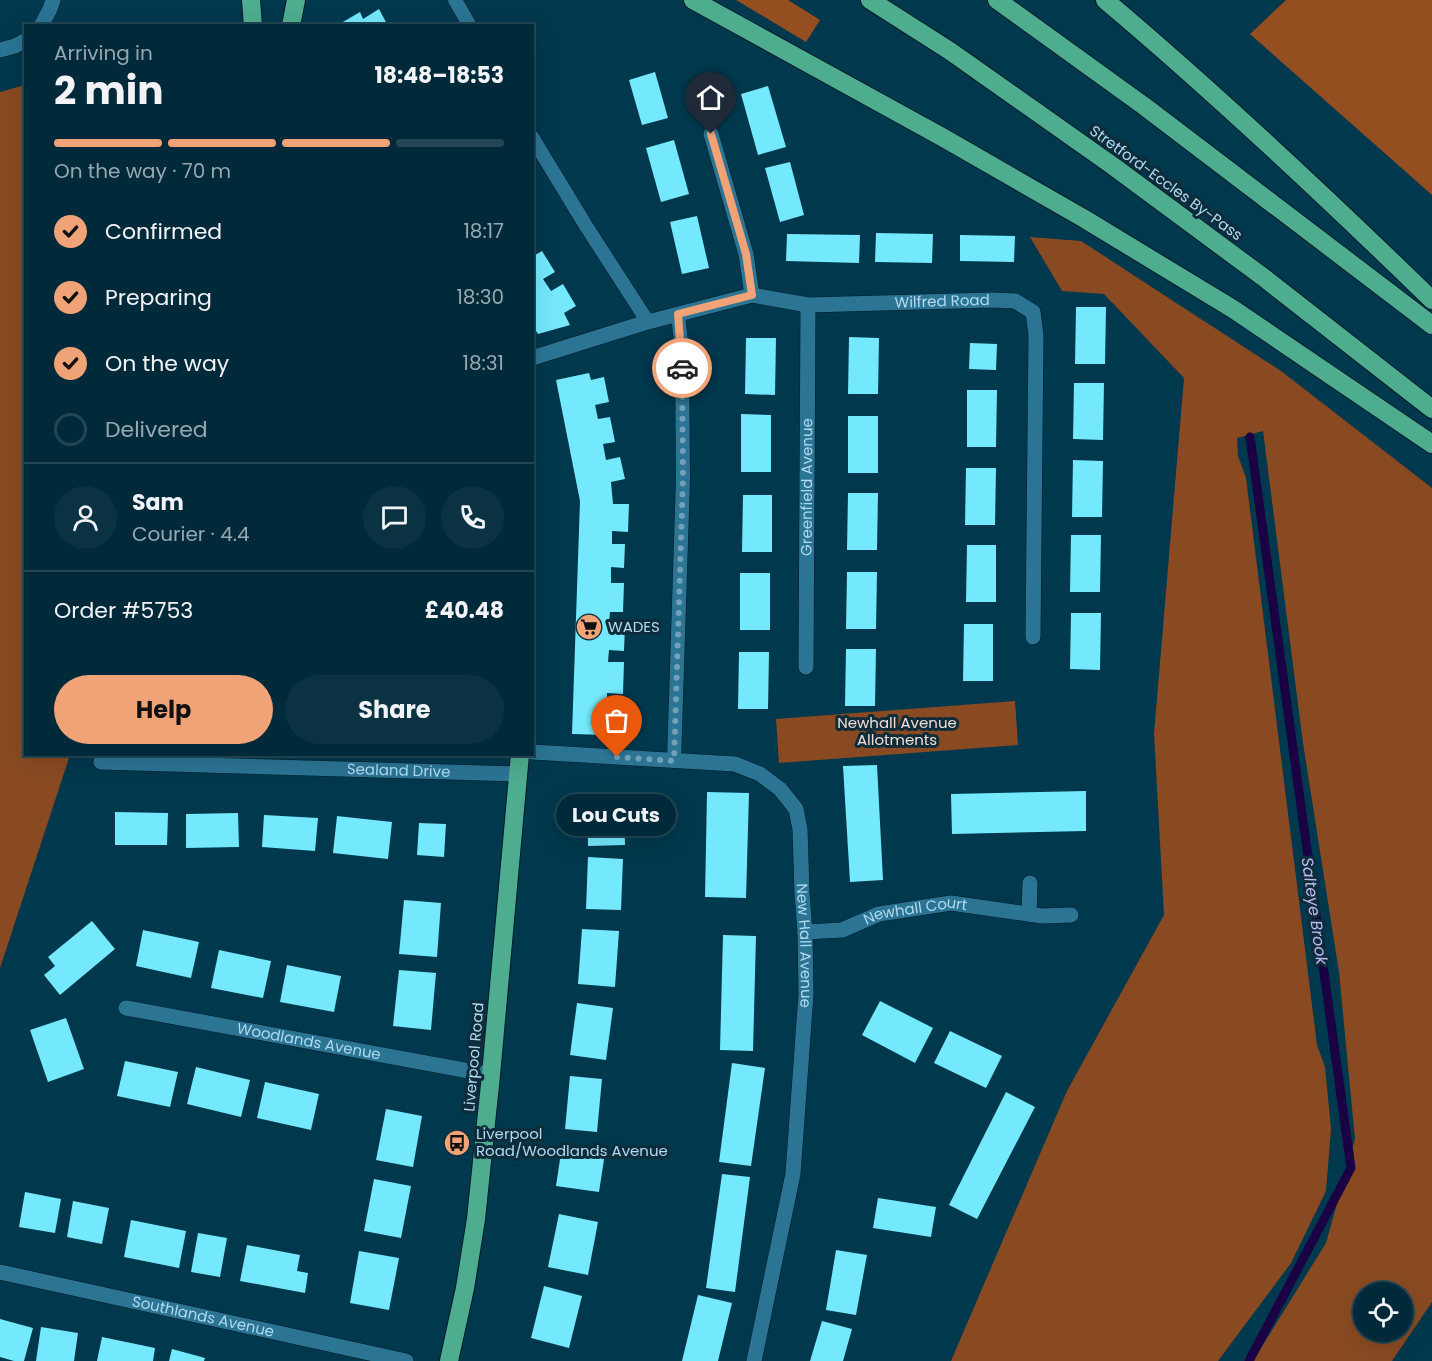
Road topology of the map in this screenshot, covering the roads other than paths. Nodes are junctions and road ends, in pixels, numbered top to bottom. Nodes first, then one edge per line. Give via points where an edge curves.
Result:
1 (53, 0) edge
2 (251, 0) edge
3 (296, 0) edge
4 (455, 0) edge
5 (693, 0) edge
6 (870, 0) edge
7 (997, 0) edge
8 (1105, 0) edge
9 (46, 23) edge
10 (253, 24) edge
11 (291, 24) edge
12 (469, 24) edge
13 (24, 41) edge
14 (0, 50) edge
15 (711, 134) dead end
16 (534, 140) edge
17 (752, 295) junction
18 (1432, 300) edge
19 (808, 305) junction
20 (678, 314) junction
21 (648, 322) junction
22 (1432, 325) edge
23 (534, 357) edge
24 (1432, 409) edge
25 (1432, 444) edge
26 (1033, 637) dead end
27 (806, 667) dead end
28 (534, 752) edge
29 (520, 756) edge
30 (102, 758) edge
31 (674, 761) junction
32 (518, 774) junction
33 (1030, 883) dead end
34 (1029, 914) junction
35 (1071, 915) dead end
36 (805, 932) junction
37 (126, 1008) dead end
38 (491, 1075) junction
39 (0, 1272) edge
40 (406, 1361) edge
41 (449, 1361) edge
42 (754, 1361) edge

1 - 9 street
2 - 10 highway
3 - 11 highway
4 - 12 lane
5 - 25 highway via 1083,218 1233,309
6 - 24 highway, Stretford-Eccles By-Pass via 950,51 1113,166
7 - 22 highway via 1144,106
8 - 18 highway via 1310,183
13 - 14 street
15 - 17 street via 746,254
16 - 21 lane
17 - 19 street, Wilfred Road
17 - 20 street, Wilfred Road
19 - 26 street, Wilfred Road via 992,300 1015,301 1033,312 1036,335
19 - 27 street, Greenfield Avenue
20 - 21 street, Wilfred Road
20 - 31 lane via 683,479
21 - 23 street, Wilfred Road
28 - 31 street, New Hall Avenue
29 - 32 highway, Liverpool Road
30 - 32 street, Sealand Drive
31 - 36 street, New Hall Avenue via 735,765 760,774 780,789 796,809
32 - 38 highway, Liverpool Road
33 - 34 street
34 - 35 street, Newhall Court
34 - 36 street, Newhall Court via 951,903 879,914 842,930
36 - 42 street, New Hall Avenue via 806,994 793,1174
37 - 38 street, Woodlands Avenue
38 - 41 highway, Liverpool Road via 476,1219
39 - 40 street, Southlands Avenue

